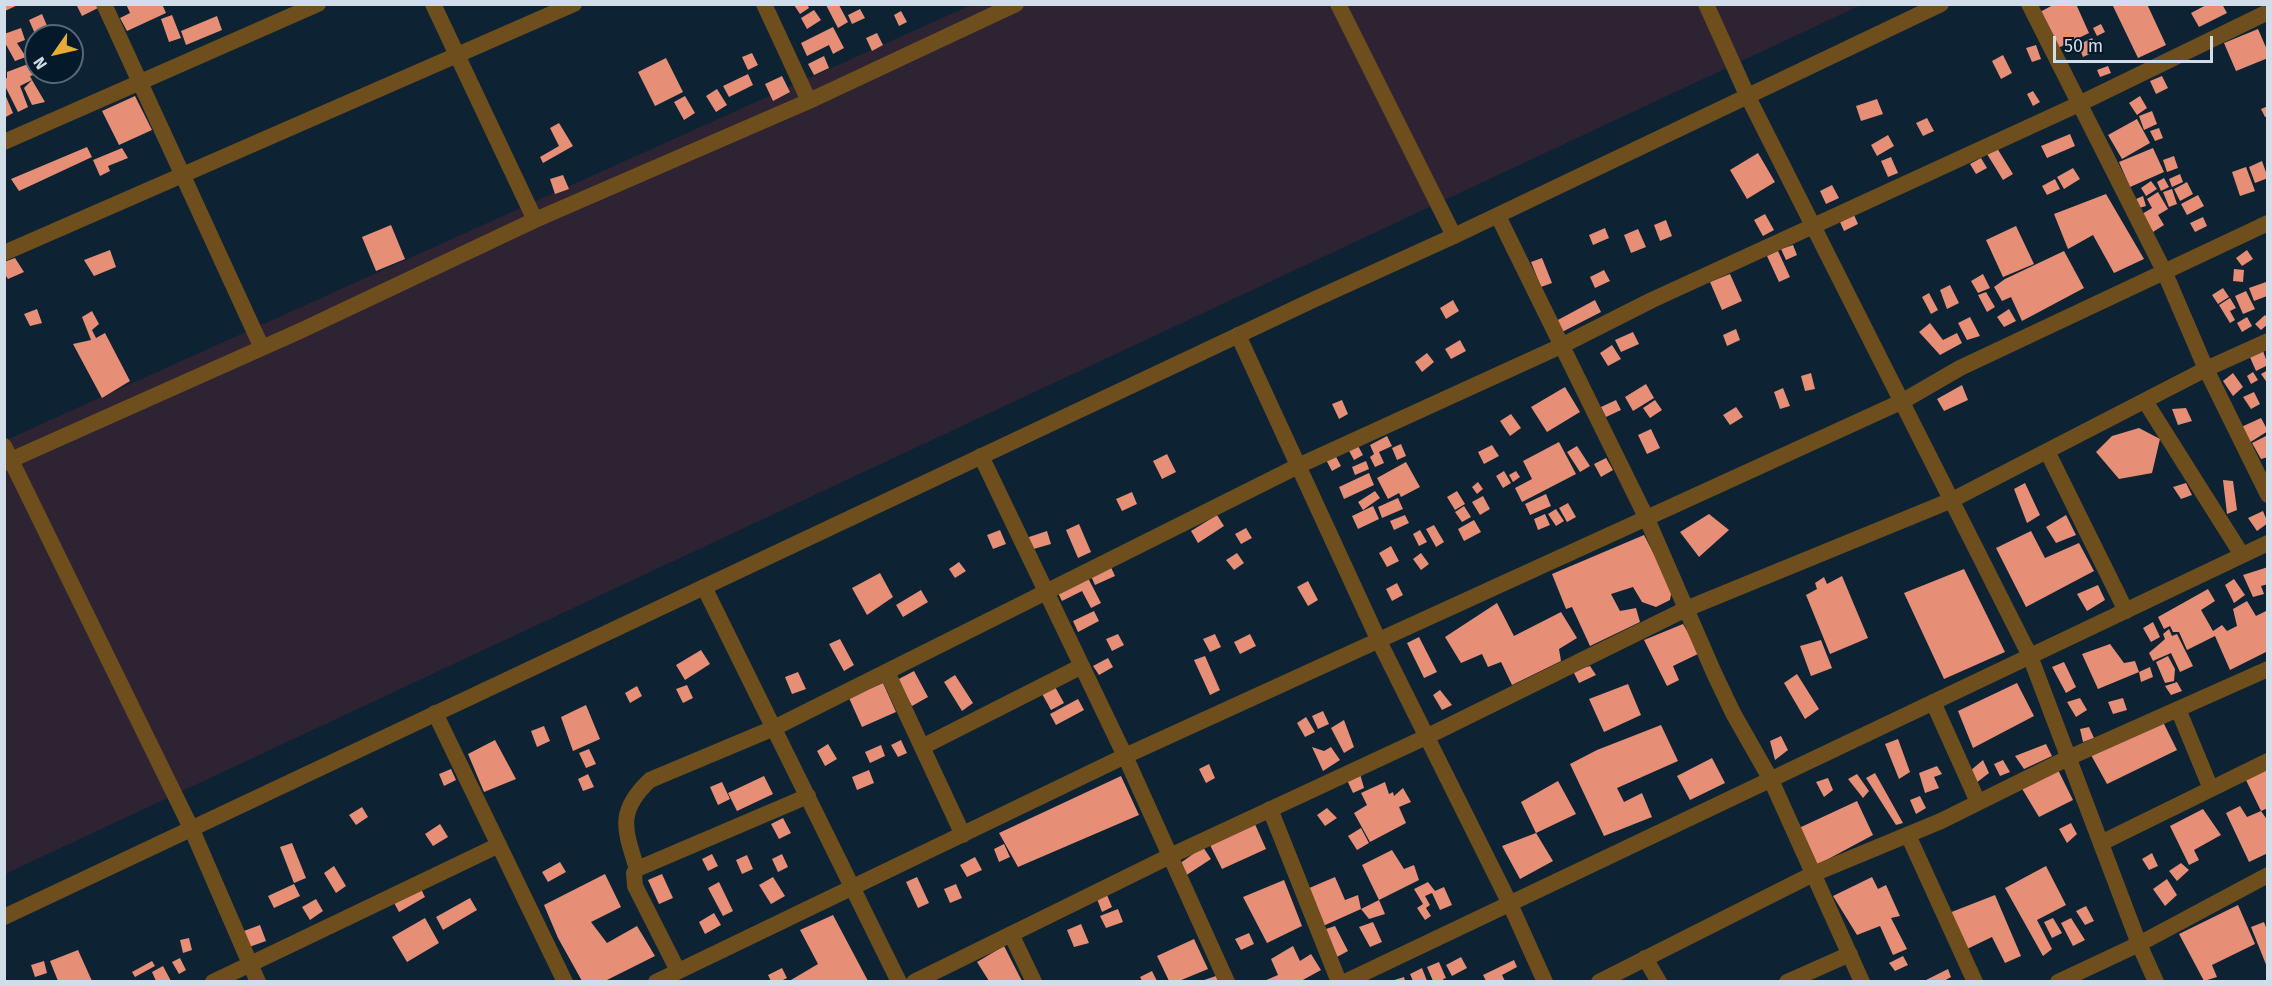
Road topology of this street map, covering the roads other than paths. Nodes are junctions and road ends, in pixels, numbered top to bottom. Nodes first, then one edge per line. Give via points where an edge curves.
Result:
1 (104, 4) edge
2 (318, 4) edge
3 (434, 4) edge
4 (574, 4) edge
5 (764, 4) edge
6 (1016, 4) edge
7 (1338, 4) edge
8 (1706, 4) edge
9 (1941, 4) edge
10 (2029, 4) edge
11 (2268, 12) edge
12 (458, 56) junction
13 (139, 82) junction
14 (1748, 95) junction
15 (809, 101) junction
16 (2079, 104) junction
17 (4, 142) edge
18 (182, 176) junction
19 (1498, 216) junction
20 (535, 220) junction
21 (2268, 223) edge
22 (1813, 225) junction
23 (1454, 236) junction
24 (4, 254) edge
25 (2164, 271) junction
26 (1238, 335) junction
27 (2268, 340) edge
28 (1562, 346) junction
29 (262, 348) junction
30 (2206, 369) junction
31 (1903, 401) junction
32 (2145, 401) junction
33 (2047, 451) junction
34 (981, 456) junction
35 (7, 457) edge
36 (1298, 466) junction
37 (2268, 495) edge
38 (1952, 500) junction
39 (1647, 519) junction
40 (2268, 543) edge
41 (2242, 555) junction
42 (704, 587) junction
43 (1046, 592) junction
44 (1686, 609) junction
45 (2126, 611) junction
46 (1378, 639) junction
47 (2030, 656) junction
48 (1082, 666) junction
49 (2268, 669) edge
50 (887, 672) junction
51 (1933, 702) junction
52 (2178, 709) junction
53 (435, 713) junction
54 (774, 728) junction
55 (1426, 736) junction
56 (922, 747) junction
57 (1125, 756) junction
58 (2068, 758) junction
59 (2268, 761) edge
60 (1771, 780) junction
61 (2211, 789) junction
62 (808, 796) junction
63 (1978, 802) junction
64 (1270, 809) junction
65 (192, 830) junction
66 (963, 835) junction
67 (1908, 835) junction
68 (2101, 843) junction
69 (499, 845) junction
70 (1170, 856) junction
71 (637, 870) junction
72 (1813, 874) junction
73 (2268, 875) edge
74 (854, 888) junction
75 (1510, 904) junction
76 (4, 917) edge
77 (1011, 934) junction
78 (2139, 944) junction
79 (1850, 954) junction
80 (1645, 958) junction
81 (250, 964) junction
82 (678, 971) junction
83 (213, 981) edge
84 (258, 981) edge
85 (565, 981) edge
86 (656, 981) edge
87 (899, 981) edge
88 (914, 981) edge
89 (1034, 981) edge
90 (1227, 981) edge
91 (1339, 981) edge
92 (1345, 981) edge
93 (1545, 981) edge
94 (1599, 981) edge
95 (1659, 981) edge
96 (1787, 981) edge
97 (1862, 981) edge
98 (1975, 981) edge
99 (2058, 981) edge
100 (2156, 981) edge

1 - 13 street
2 - 13 street
3 - 12 street
4 - 12 street
5 - 15 street
6 - 15 street
7 - 23 street
8 - 14 street
9 - 14 street
10 - 16 street
11 - 16 street
12 - 18 street
12 - 20 street
13 - 17 street
13 - 18 street
14 - 19 street
14 - 22 street
15 - 20 street
16 - 22 street
16 - 25 street
18 - 24 street
18 - 29 street
19 - 23 street
19 - 28 street
20 - 29 street
21 - 25 street
22 - 28 street
22 - 31 street
23 - 26 street
25 - 30 street
25 - 31 street via 1960,368
26 - 34 street
26 - 36 street
27 - 30 street
28 - 36 street
28 - 39 street
29 - 35 street
30 - 32 street
30 - 37 street
31 - 38 street
31 - 39 street
32 - 33 street
32 - 41 street
33 - 38 street
33 - 45 street
34 - 42 street
34 - 43 street
35 - 65 street
36 - 43 street
36 - 46 street
38 - 44 street
38 - 47 street
39 - 44 street
39 - 46 street
40 - 41 street
41 - 45 street
42 - 53 street
42 - 54 street
43 - 48 street
43 - 50 street
44 - 55 street
44 - 60 street via 1723,693
45 - 47 street
46 - 55 street
46 - 57 street
47 - 51 street
47 - 58 street
48 - 56 street
48 - 57 street
49 - 52 street
50 - 54 street
50 - 56 street
51 - 60 street
51 - 63 street
52 - 58 street
52 - 61 street
53 - 65 street
53 - 69 street
54 - 62 street
54 - 71 street via 650,780 635,794 625,829
55 - 64 street
55 - 75 street
56 - 66 street
57 - 66 street
57 - 70 street
58 - 63 street
58 - 68 street
59 - 61 street
60 - 72 street
60 - 75 street
61 - 68 street
62 - 71 street
62 - 74 street
63 - 67 street
64 - 70 street
64 - 91 street
65 - 76 street
65 - 81 street
66 - 74 street
67 - 72 street
67 - 98 street
68 - 78 street
69 - 81 street
69 - 85 street
70 - 77 street
70 - 90 street
71 - 82 street via 635,886
72 - 79 street
72 - 80 street
73 - 78 street
74 - 82 street
74 - 87 street
75 - 92 street
75 - 93 street
77 - 88 street
77 - 89 street
78 - 99 street
78 - 100 street
79 - 96 street
79 - 97 street
80 - 94 street
80 - 95 street
81 - 83 street
81 - 84 street
82 - 86 street

